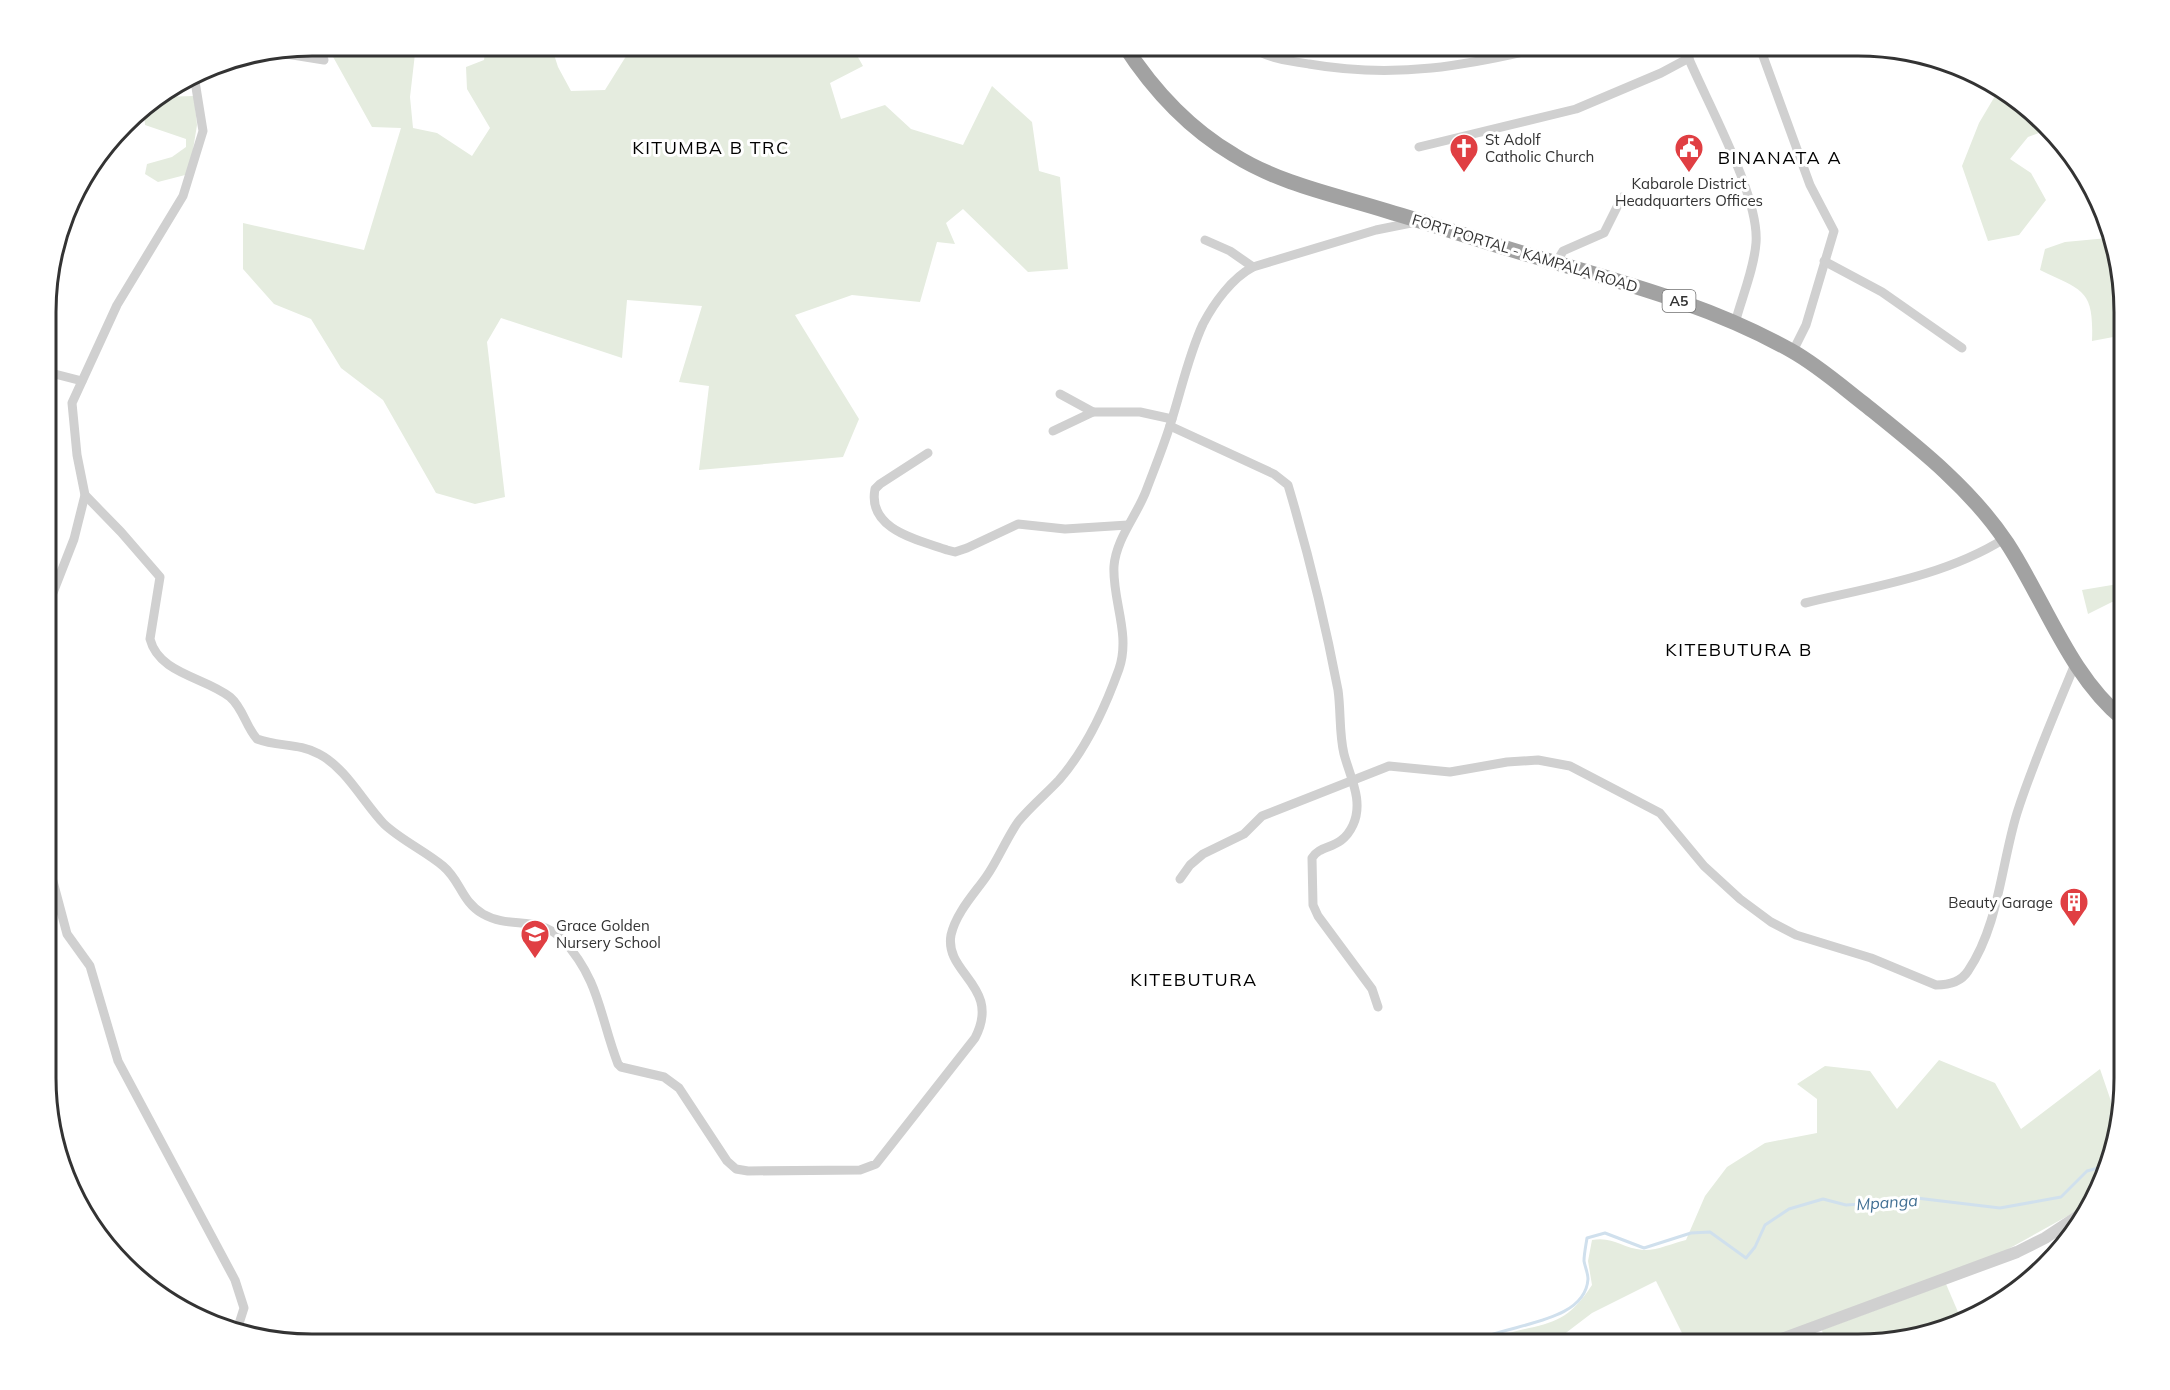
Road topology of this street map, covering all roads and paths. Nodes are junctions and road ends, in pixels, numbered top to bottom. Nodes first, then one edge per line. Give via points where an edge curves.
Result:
1 (299, 56) edge
2 (1131, 56) edge
3 (1273, 56) edge
4 (1500, 56) edge
5 (1763, 56) edge
6 (1689, 58) joint
7 (324, 60) dead end
8 (195, 83) edge
9 (1419, 147) dead end
10 (1622, 197) dead end
11 (1422, 221) junction
12 (1205, 240) dead end
13 (1824, 261) junction
14 (1556, 263) junction
15 (1253, 267) junction
16 (1734, 323) junction
17 (1962, 348) dead end
18 (1793, 351) junction
19 (56, 374) edge
20 (82, 381) junction
21 (1060, 394) dead end
22 (1093, 412) junction
23 (1171, 423) junction
24 (1053, 431) dead end
25 (928, 453) dead end
26 (86, 495) junction
27 (1128, 525) junction
28 (2004, 539) junction
29 (56, 585) edge
30 (1805, 603) dead end
31 (2075, 664) junction
32 (2114, 711) edge
33 (1353, 779) junction
34 (1180, 879) dead end
35 (56, 893) edge
36 (1378, 1007) dead end
37 (2071, 1221) edge
38 (239, 1324) edge
39 (1807, 1330) junction
40 (1796, 1334) edge
41 (1803, 1334) edge

1 - 7 street
2 - 11 highway, FORT PORTAL - KAMPALA ROAD / A5 via 1173,108 1236,157 1291,182
3 - 4 street via 1379,73 1446,67
5 - 13 street via 1810,185 1834,228
6 - 9 street via 1576,109
6 - 16 street via 1736,166 1755,227 1754,254
8 - 20 street via 203,131 183,196 117,305
10 - 14 street via 1604,233 1563,251
11 - 14 highway, FORT PORTAL - KAMPALA ROAD / A5
11 - 15 street via 1376,230
12 - 15 street
13 - 17 street via 1882,292
13 - 18 street via 1806,325
14 - 16 highway, FORT PORTAL - KAMPALA ROAD / A5 via 1643,288
15 - 23 street via 1229,288 1203,325 1191,352
16 - 18 highway, FORT PORTAL - KAMPALA ROAD / A5
18 - 28 highway, FORT PORTAL - KAMPALA ROAD / A5 via 1923,453 1980,508
19 - 20 street
20 - 26 street via 72,403 72,415
21 - 22 street
22 - 23 street via 1140,412
22 - 24 street
23 - 27 street via 1146,492
23 - 33 street via 1274,474 1288,485 1330,651 1344,753
25 - 27 street via 874,489 874,502 878,515 890,527 947,550 967,548 1018,524 1065,529
26 - 27 street via 160,577 150,639 159,658 228,696 257,739 321,755 385,825 452,874 466,902 485,915 507,922 536,923 550,928 579,960 592,984 618,1064 664,1077 679,1088 727,1161 736,1169 748,1171 860,1170 876,1164 975,1038 981,1026 982,1005 955,959 951,935 1018,823 1077,756 1106,702 1123,655 1114,563
26 - 29 street
28 - 30 street via 1933,571
28 - 31 highway, FORT PORTAL - KAMPALA ROAD / A5
31 - 32 highway, FORT PORTAL - KAMPALA ROAD / A5
31 - 33 street via 2016,815 1991,921 1970,969 1947,985 1936,985 1871,958 1796,935 1771,922 1704,866 1660,813 1570,766 1538,760 1450,772 1389,766
33 - 34 street via 1262,816 1244,834 1203,854
33 - 36 street via 1357,810 1353,825 1342,842 1312,858 1313,905 1372,989
35 - 38 street via 67,934 90,966 118,1061 235,1280 244,1308
37 - 39 street via 2017,1252
39 - 40 street
39 - 41 street

